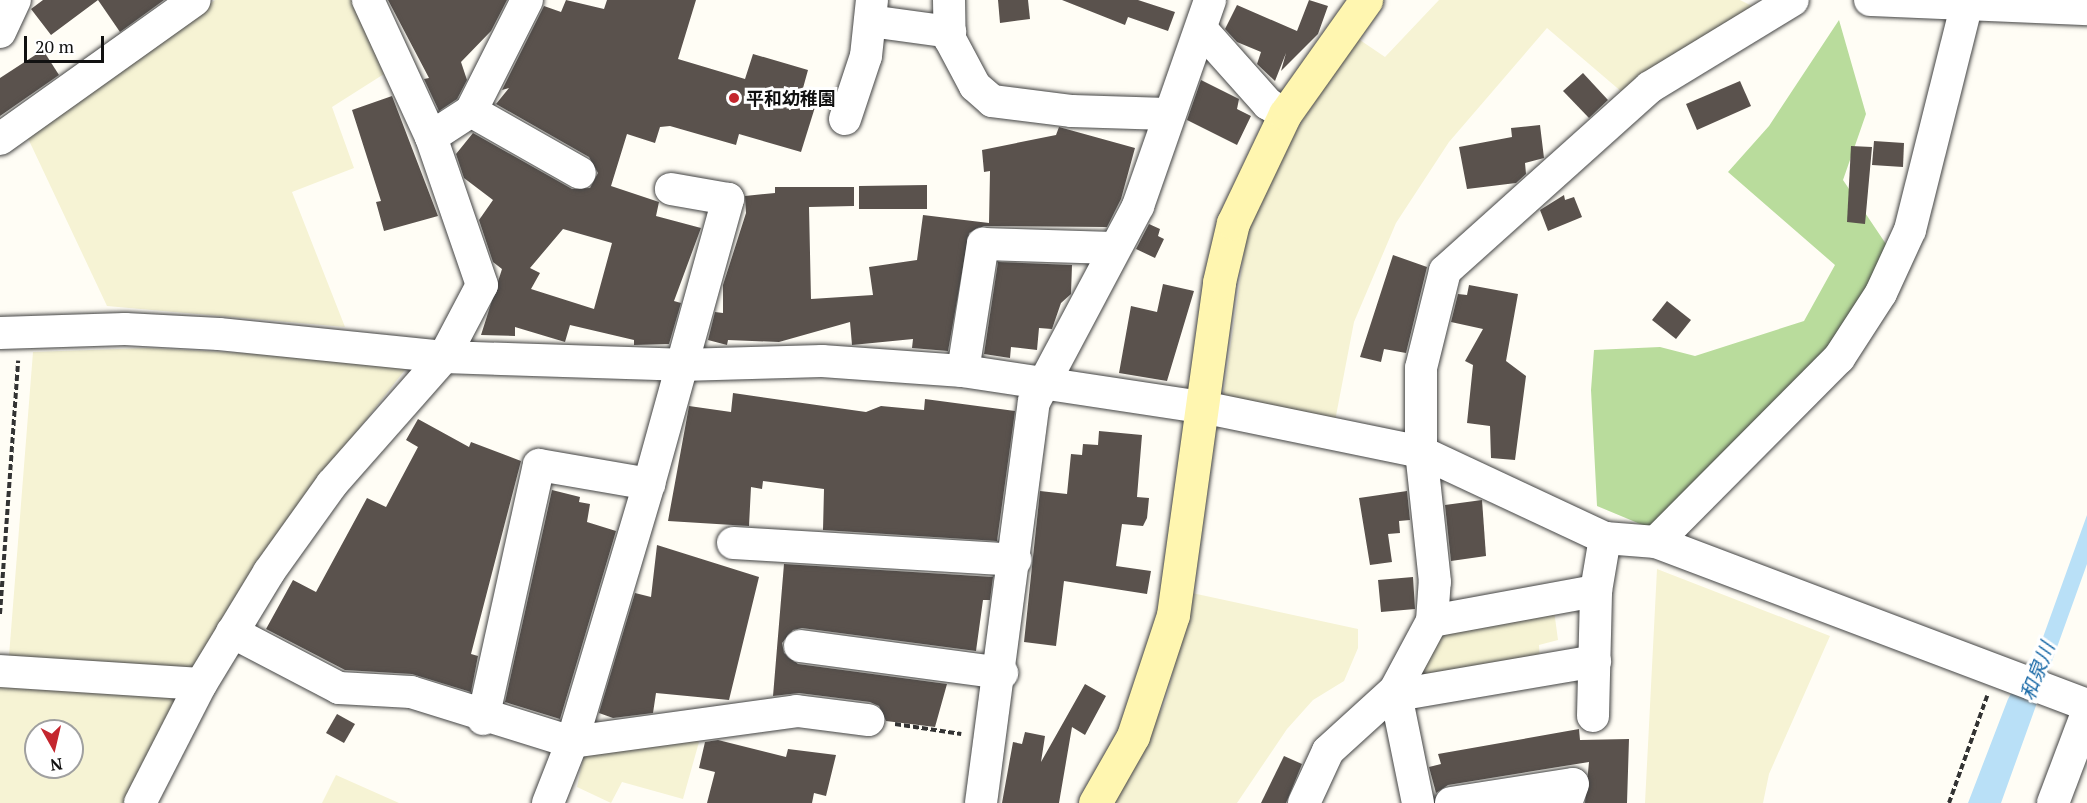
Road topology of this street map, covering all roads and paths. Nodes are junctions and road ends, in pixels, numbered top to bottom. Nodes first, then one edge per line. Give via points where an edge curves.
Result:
1 (15, 0) edge
2 (195, 0) edge
3 (368, 0) edge
4 (527, 0) edge
5 (950, 0) edge
6 (1210, 0) edge
7 (1366, 0) edge
8 (1793, 0) edge
9 (1870, 0) edge
10 (1967, 3) junction
11 (2087, 9) edge
12 (871, 10) edge
13 (1202, 30) junction
14 (0, 32) edge
15 (950, 32) junction
16 (471, 111) junction
17 (1167, 114) junction
18 (1285, 114) junction
19 (845, 120) dead end
20 (431, 137) junction
21 (0, 139) edge
22 (580, 173) dead end
23 (671, 189) dead end
24 (1113, 248) junction
25 (10, 331) edge
26 (444, 357) junction
27 (681, 365) junction
28 (963, 371) junction
29 (1040, 385) junction
30 (1202, 407) junction
31 (1421, 452) junction
32 (649, 484) junction
33 (1605, 538) junction
34 (1656, 542) junction
35 (733, 543) dead end
36 (1016, 560) junction
37 (1596, 591) junction
38 (0, 614) edge
39 (1432, 621) junction
40 (232, 632) junction
41 (801, 646) dead end
42 (1595, 661) junction
43 (0, 671) edge
44 (1002, 673) junction
45 (1999, 675) junction
46 (201, 684) junction
47 (1396, 693) junction
48 (2079, 705) edge
49 (1593, 716) dead end
50 (483, 719) junction
51 (868, 720) joint
52 (992, 739) junction
53 (572, 742) junction
54 (2076, 774) edge
55 (140, 803) edge
56 (548, 803) edge
57 (981, 803) edge
58 (1095, 803) edge
59 (1304, 803) edge
60 (1418, 803) edge
61 (1451, 803) edge
62 (1566, 803) edge
63 (1949, 803) edge
64 (2054, 803) edge

1 - 14 street
2 - 21 street
3 - 20 street
4 - 16 street
5 - 15 street
6 - 13 street
7 - 18 street
8 - 31 street via 1650,87 1445,271 1421,368
9 - 10 street
10 - 11 street
10 - 34 street via 1910,230 1881,293 1839,358
12 - 15 street
12 - 19 street via 866,56
13 - 17 street
13 - 18 street via 1268,104
15 - 17 street via 975,86 992,100 1072,111
16 - 20 street
16 - 22 street
17 - 24 street via 1138,206
18 - 30 street via 1233,223
20 - 26 street via 482,285
23 - 27 street via 728,199
24 - 28 street via 983,244
24 - 29 street
25 - 26 street via 219,334
25 - 38 path
26 - 27 street
26 - 40 street via 332,484
27 - 28 street via 822,361
27 - 32 street
28 - 29 street
29 - 30 street
29 - 36 street
30 - 31 street
30 - 58 street via 1170,626 1133,736
31 - 33 street
31 - 39 street via 1435,582
32 - 50 street via 539,465
32 - 53 street
33 - 34 street
33 - 37 street
34 - 45 street
35 - 36 street
36 - 44 street
37 - 39 street
37 - 42 street
39 - 47 street
40 - 46 street
40 - 50 street via 339,688 411,692
41 - 44 street
42 - 47 street
42 - 49 street
43 - 46 street
44 - 52 street
45 - 48 street
45 - 63 path
46 - 55 street
47 - 59 street via 1328,751
47 - 60 street
48 - 54 street
50 - 53 street
51 - 52 path
51 - 53 street via 797,711
52 - 57 street
53 - 56 street
54 - 64 street
61 - 62 street via 1573,784

